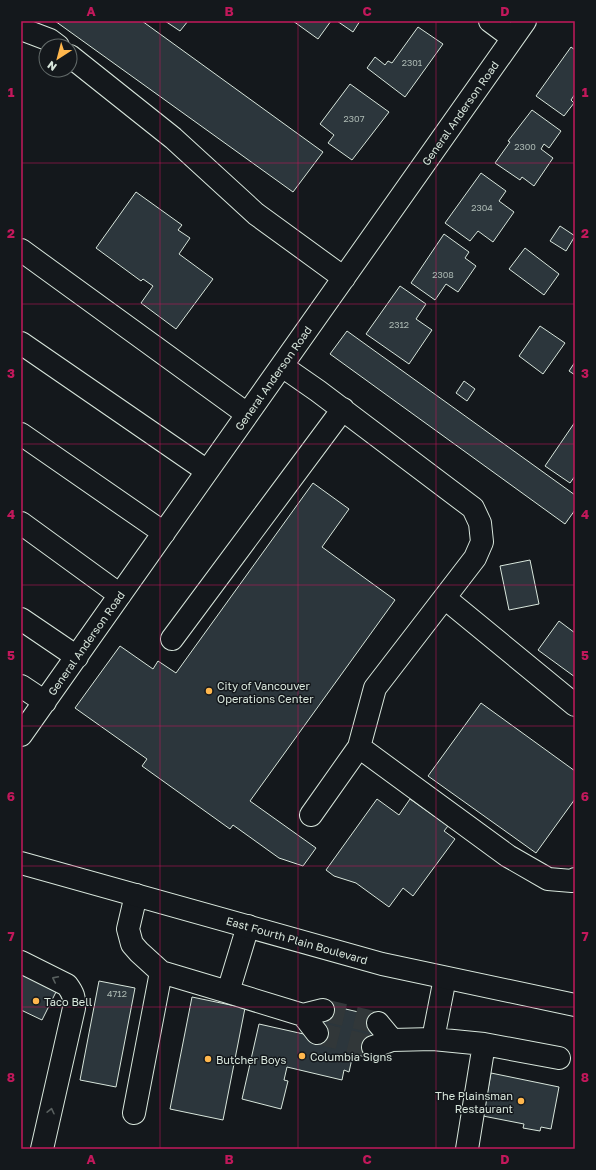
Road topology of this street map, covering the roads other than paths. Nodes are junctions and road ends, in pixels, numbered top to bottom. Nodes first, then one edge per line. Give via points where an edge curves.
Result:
1 (490, 21) edge
2 (21, 29) edge
3 (519, 29) edge
4 (45, 38) edge
5 (78, 62) edge
6 (21, 250) edge
7 (344, 278) junction
8 (21, 343) edge
9 (282, 366) junction
10 (342, 409) junction
11 (248, 414) junction
12 (21, 434) edge
13 (208, 471) junction
14 (21, 523) edge
15 (164, 533) junction
16 (120, 595) junction
17 (446, 598) junction
18 (21, 619) edge
19 (172, 638) dead end
20 (77, 657) junction
21 (21, 686) edge
22 (45, 702) junction
23 (575, 706) edge
24 (22, 731) edge
25 (359, 747) junction
26 (311, 814) dead end
27 (21, 863) edge
28 (575, 879) edge
29 (136, 895) junction
30 (248, 926) junction
31 (21, 962) edge
32 (161, 972) junction
33 (445, 978) junction
34 (228, 992) junction
35 (575, 1005) edge
36 (378, 1023) dead end
37 (317, 1033) dead end
38 (433, 1039) junction
39 (484, 1044) junction
40 (559, 1058) dead end
41 (134, 1113) dead end
42 (42, 1149) edge
43 (467, 1149) edge

1 - 3 street
2 - 4 street
3 - 7 street, General Anderson Road
5 - 7 street via 172,138 256,214
6 - 11 street
7 - 9 street, General Anderson Road
8 - 13 street
9 - 10 street
9 - 11 street, General Anderson Road
10 - 17 street via 473,508 480,523 482,542 475,558
10 - 19 street
11 - 13 street, General Anderson Road
12 - 15 street
13 - 15 street, General Anderson Road
14 - 16 street
15 - 16 street, General Anderson Road
16 - 20 street, General Anderson Road
17 - 23 street
17 - 25 street via 375,688
18 - 20 street
20 - 22 street, General Anderson Road
21 - 22 street
22 - 24 street, General Anderson Road
25 - 26 street
25 - 28 street via 515,860 548,880
27 - 29 street, East Fourth Plain Boulevard
29 - 30 street, East Fourth Plain Boulevard
29 - 32 street via 128,929 132,944
30 - 33 street, East Fourth Plain Boulevard via 382,964
30 - 34 street
42 -> 31 street via 75,1000 67,985
32 - 34 street
32 - 41 street
33 - 35 street, East Fourth Plain Boulevard
33 - 38 street
34 - 37 street via 313,1012
36 - 38 street via 382,1044
38 - 39 street
39 - 40 street
39 - 43 street

